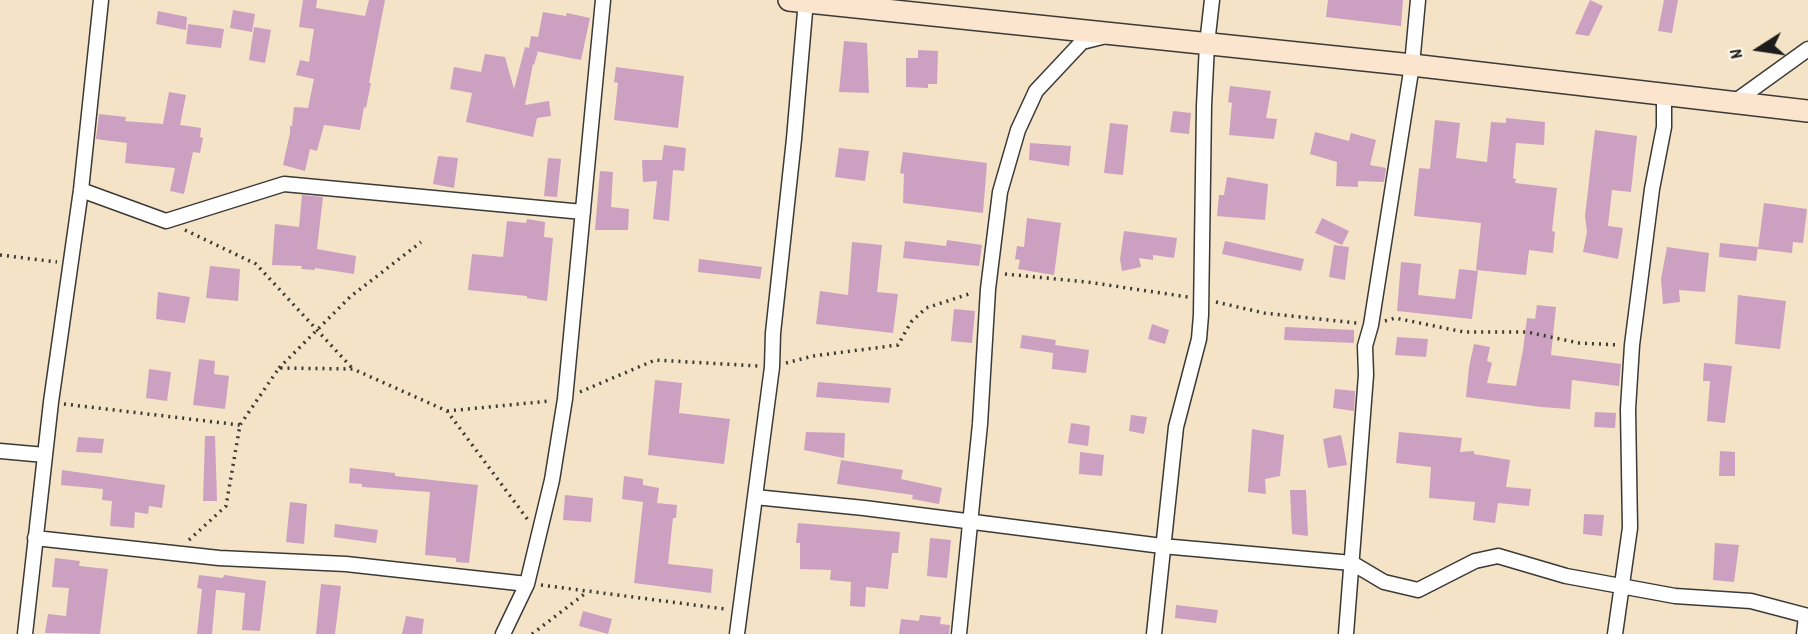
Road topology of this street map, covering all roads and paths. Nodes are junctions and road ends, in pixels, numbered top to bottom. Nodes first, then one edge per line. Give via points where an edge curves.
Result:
1 (101, 0) edge
2 (604, 0) edge
3 (1212, 0) edge
4 (1418, 0) edge
5 (800, 1) edge
6 (1113, 34) junction
7 (1207, 44) junction
8 (1808, 49) edge
9 (1412, 65) junction
10 (1664, 95) junction
11 (1733, 103) junction
12 (1808, 111) edge
13 (81, 190) junction
14 (583, 212) junction
15 (166, 221) junction
16 (421, 243) dead end
17 (0, 256) edge
18 (71, 264) junction
19 (316, 329) junction
20 (772, 367) junction
21 (279, 368) junction
22 (354, 369) junction
23 (565, 399) junction
24 (51, 402) junction
25 (447, 411) junction
26 (240, 425) junction
27 (0, 451) edge
28 (45, 454) junction
29 (755, 497) junction
30 (972, 521) junction
31 (540, 536) junction
32 (35, 538) junction
33 (1162, 546) junction
34 (174, 553) junction
35 (1352, 563) junction
36 (527, 584) junction
37 (1622, 586) junction
38 (589, 590) junction
39 (741, 611) junction
40 (1807, 616) edge
41 (25, 634) edge
42 (503, 634) edge
43 (532, 634) edge
44 (737, 634) edge
45 (959, 634) edge
46 (1154, 634) edge
47 (1346, 634) edge
48 (1615, 634) edge
49 (1804, 634) edge

1 - 13 street
2 - 14 street
3 - 7 street
4 - 9 street
5 - 6 street
5 - 20 street via 794,139
6 - 7 street
6 - 30 street via 1082,42 1037,91 1018,130 1000,192 988,289
7 - 9 street
7 - 33 street via 1199,339 1176,427
8 - 11 street
9 - 10 street
9 - 35 street via 1364,346 1366,375
10 - 11 street
10 - 37 street via 1664,127 1632,345 1630,528
11 - 12 street
13 - 15 street
13 - 18 street
14 - 15 street via 284,184
14 - 23 street
15 - 19 path via 256,264
16 - 19 path
17 - 18 path
18 - 24 street
19 - 21 path
19 - 22 path
20 - 23 path via 655,360
20 - 29 street
21 - 22 path
21 - 26 path
22 - 25 path
23 - 25 path
23 - 31 street
24 - 26 path
24 - 28 street
25 - 31 path
26 - 34 path via 226,506
27 - 28 street
28 - 32 street
29 - 30 street
29 - 39 street
30 - 33 street
30 - 45 street
31 - 36 street
32 - 34 street
32 - 41 street
33 - 35 street
33 - 46 street
34 - 36 street via 313,561
35 - 37 street via 1384,582 1418,590 1475,561 1498,556
35 - 47 street
36 - 38 path
36 - 42 street
37 - 40 street via 1675,596 1751,601
37 - 48 street
38 - 39 path
38 - 43 path
39 - 44 street
40 - 49 street

